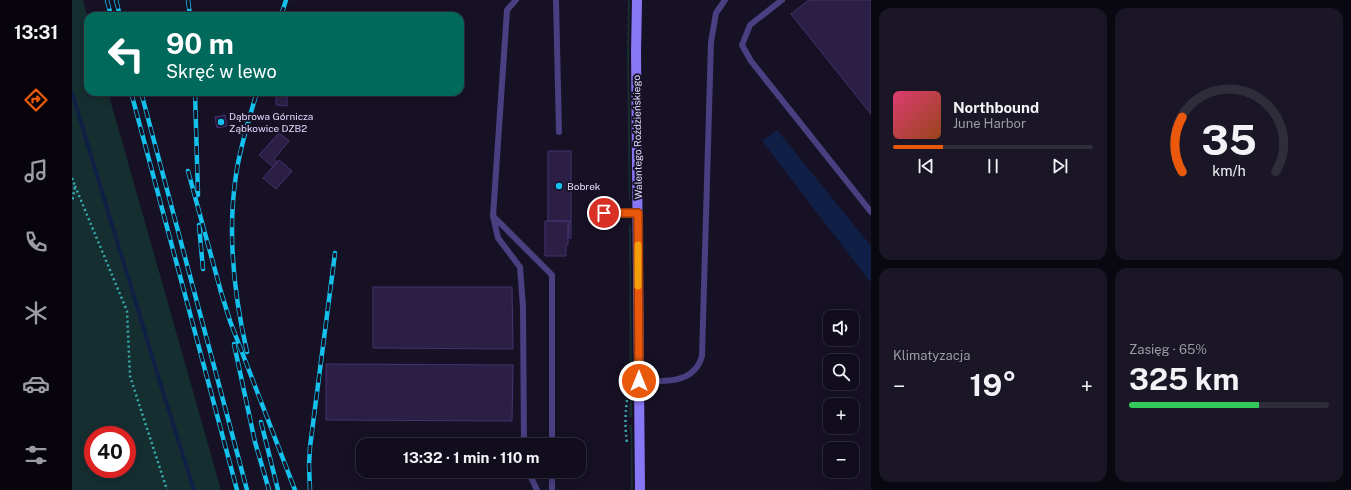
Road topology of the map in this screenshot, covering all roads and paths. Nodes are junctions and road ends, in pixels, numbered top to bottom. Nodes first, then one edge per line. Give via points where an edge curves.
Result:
1 (516, 0) edge
2 (556, 0) edge
3 (637, 0) edge
4 (725, 0) edge
5 (782, 0) edge
6 (559, 132) dead end
7 (72, 178) edge
8 (74, 186) junction
9 (72, 202) edge
10 (871, 212) edge
11 (604, 213) dead end
12 (638, 213) junction
13 (494, 216) junction
14 (639, 381) junction
15 (524, 438) edge
16 (552, 438) edge
17 (531, 478) edge
18 (552, 478) edge
19 (167, 490) edge
20 (537, 490) edge
21 (552, 490) edge
22 (640, 490) edge

1 - 13 lane via 507,10
2 - 6 lane
3 - 12 street, Walentego Roździeńskiego
4 - 14 lane via 716,13 711,42 702,356 696,369 682,378 671,381
5 - 10 lane via 750,25 742,45 751,61
7 - 8 path
8 - 9 path
8 - 19 path via 127,311 130,376
11 - 12 lane
12 - 14 street, Walentego Roździeńskiego
13 - 15 lane via 498,238 520,267 523,307
13 - 16 lane via 552,275
14 - 22 street, Walentego Roździeńskiego
17 - 20 lane
18 - 21 lane

